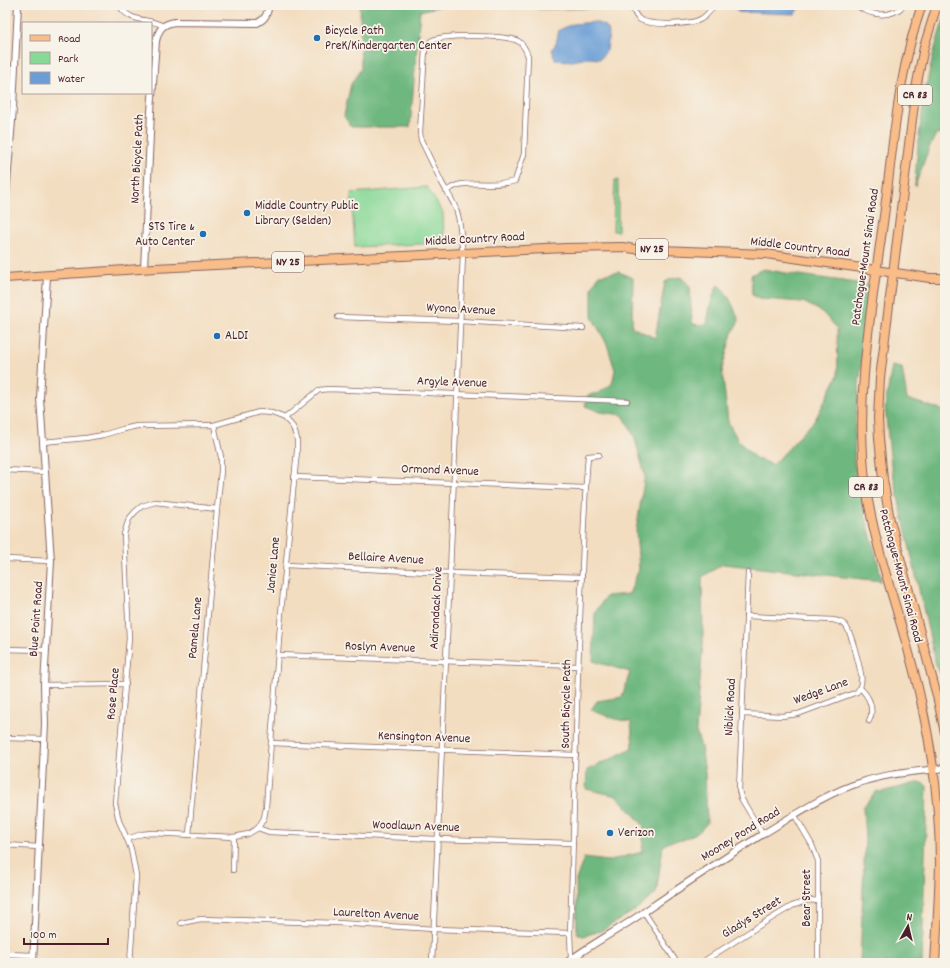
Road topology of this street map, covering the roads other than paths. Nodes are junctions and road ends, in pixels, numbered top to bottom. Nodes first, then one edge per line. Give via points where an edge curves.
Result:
1 (18, 5) edge
2 (119, 5) edge
3 (268, 5) edge
4 (633, 5) edge
5 (714, 5) edge
6 (856, 5) edge
7 (904, 5) edge
8 (922, 5) edge
9 (937, 5) edge
10 (163, 26) junction
11 (446, 191) junction
12 (5, 208) edge
13 (463, 254) junction
14 (144, 269) junction
15 (876, 270) junction
16 (894, 272) junction
17 (48, 276) junction
18 (5, 278) edge
19 (945, 278) edge
20 (338, 317) dead end
21 (460, 321) junction
22 (583, 328) dead end
23 (457, 394) junction
24 (627, 401) dead end
25 (285, 418) junction
26 (214, 425) junction
27 (43, 442) junction
28 (599, 455) dead end
29 (5, 470) edge
30 (45, 472) junction
31 (294, 477) junction
32 (454, 483) junction
33 (585, 488) junction
34 (217, 509) junction
35 (5, 559) edge
36 (51, 561) junction
37 (286, 565) junction
38 (450, 573) junction
39 (748, 574) dead end
40 (582, 576) junction
41 (746, 616) junction
42 (5, 648) edge
43 (45, 650) junction
44 (278, 655) junction
45 (445, 661) junction
46 (578, 666) junction
47 (126, 684) junction
48 (44, 685) junction
49 (860, 688) junction
50 (742, 714) junction
51 (869, 721) dead end
52 (945, 733) edge
53 (5, 738) edge
54 (43, 739) junction
55 (271, 743) junction
56 (442, 750) junction
57 (576, 755) junction
58 (945, 768) edge
59 (934, 770) junction
60 (794, 814) junction
61 (258, 828) junction
62 (189, 834) junction
63 (763, 835) junction
64 (234, 837) junction
65 (127, 839) junction
66 (437, 839) junction
67 (573, 843) junction
68 (5, 846) edge
69 (39, 847) junction
70 (233, 870) dead end
71 (818, 901) junction
72 (644, 912) junction
73 (181, 923) dead end
74 (434, 929) junction
75 (570, 933) junction
76 (5, 954) edge
77 (33, 955) junction
78 (569, 962) edge
79 (33, 963) edge
80 (130, 963) edge
81 (432, 963) edge
82 (677, 963) edge
83 (701, 963) edge
84 (818, 963) edge
85 (935, 963) edge

1 - 12 street
2 - 10 street via 136,18 158,22
3 - 10 street via 264,20 257,23 175,22
4 - 5 street via 638,18 652,23 694,22 703,17
6 - 7 street via 869,12 884,14 900,9
8 - 15 main road, Patchogue-Mount Sinai Road / CR 83 via 904,75
9 - 16 main road, Patchogue-Mount Sinai Road / CR 83 via 926,40 916,88
10 - 14 street, North Bicycle Path via 156,41
11 - 11 street, Adirondack Drive via 421,140 425,48 441,38 457,36 497,37 518,41 528,56 524,154 515,181 504,185 458,185
11 - 13 street, Adirondack Drive via 457,212
13 - 14 main road, Middle Country Road / NY 25
13 - 15 main road, Middle Country Road / NY 25 via 622,247 766,254
13 - 21 street, Adirondack Drive
14 - 17 main road, Middle Country Road / NY 25
15 - 16 main road, Middle Country Road / NY 25
15 - 59 main road, Patchogue-Mount Sinai Road / CR 83 via 862,386 861,425 865,474 870,510 920,697
16 - 19 main road, Middle Country Road / NY 25
16 - 52 main road, Patchogue-Mount Sinai Road / CR 83 via 879,398 882,479 890,520
17 - 18 main road, Middle Country Road / NY 25
17 - 27 street, Blue Point Road via 40,398
20 - 21 street, Wyona Avenue
21 - 22 street, Wyona Avenue
21 - 23 street, Adirondack Drive
23 - 24 street, Argyle Avenue
23 - 25 street, Argyle Avenue via 329,388 319,390
23 - 32 street, Adirondack Drive
25 - 26 street via 259,412
25 - 31 street, Janice Lane via 297,439
26 - 27 street via 137,426 86,438
26 - 34 street, Pamela Lane via 221,457
27 - 30 street, Blue Point Road
28 - 33 street, South Bicycle Path via 588,456
29 - 30 street
30 - 36 street, Blue Point Road
31 - 32 street, Ormond Avenue
31 - 37 street, Janice Lane
32 - 33 street, Ormond Avenue
32 - 38 street, Adirondack Drive
33 - 40 street, South Bicycle Path
34 - 47 street, Rose Place via 154,502 142,506 129,519 124,534 130,638
34 - 62 street, Pamela Lane
35 - 36 street
36 - 43 street, Blue Point Road
37 - 38 street, Bellaire Avenue
37 - 44 street, Janice Lane
38 - 40 street, Bellaire Avenue
38 - 45 street, Adirondack Drive
39 - 41 street, Niblick Road
40 - 46 street, South Bicycle Path
41 - 49 street, Wedge Lane via 833,620 844,624 861,675
41 - 50 street, Niblick Road
42 - 43 street
43 - 48 street, Blue Point Road
44 - 45 street, Roslyn Avenue
44 - 55 street, Janice Lane
45 - 46 street, Roslyn Avenue
45 - 56 street, Adirondack Drive
46 - 57 street, South Bicycle Path
47 - 48 street
47 - 65 street, Rose Place via 115,803
48 - 54 street, Blue Point Road
49 - 50 street, Wedge Lane via 849,695 798,714
49 - 51 street via 870,701 872,714
50 - 63 street, Niblick Road via 739,790
53 - 54 street
54 - 69 street, Blue Point Road
55 - 56 street, Kensington Avenue
55 - 61 street, Janice Lane via 266,807 264,818
56 - 57 street, Kensington Avenue
56 - 66 street, Adirondack Drive
57 - 67 street, South Bicycle Path
58 - 59 street, Mooney Pond Road
59 - 60 street, Mooney Pond Road via 893,774 862,782 831,794
59 - 85 main road, Patchogue-Mount Sinai Road / CR 83 via 940,863
60 - 63 street, Mooney Pond Road
60 - 71 street, Bear Street via 812,844 818,861
61 - 64 street via 248,834
61 - 66 street, Woodlawn Avenue via 269,832
62 - 64 street
62 - 65 street via 142,834
63 - 72 street, Mooney Pond Road
64 - 70 street
65 - 80 street, Rose Place via 136,876
66 - 67 street, Woodlawn Avenue
66 - 74 street, Adirondack Drive
67 - 75 street, South Bicycle Path
68 - 69 street
69 - 77 street, Blue Point Road
71 - 83 street, Gladys Street via 809,900 792,906
71 - 84 street, Bear Street
72 - 78 street, Mooney Pond Road
72 - 82 street
73 - 74 street, Laurelton Avenue via 201,919
74 - 75 street, Laurelton Avenue
74 - 81 street, Adirondack Drive
75 - 78 street, South Bicycle Path
76 - 77 street
77 - 79 street, Blue Point Road

